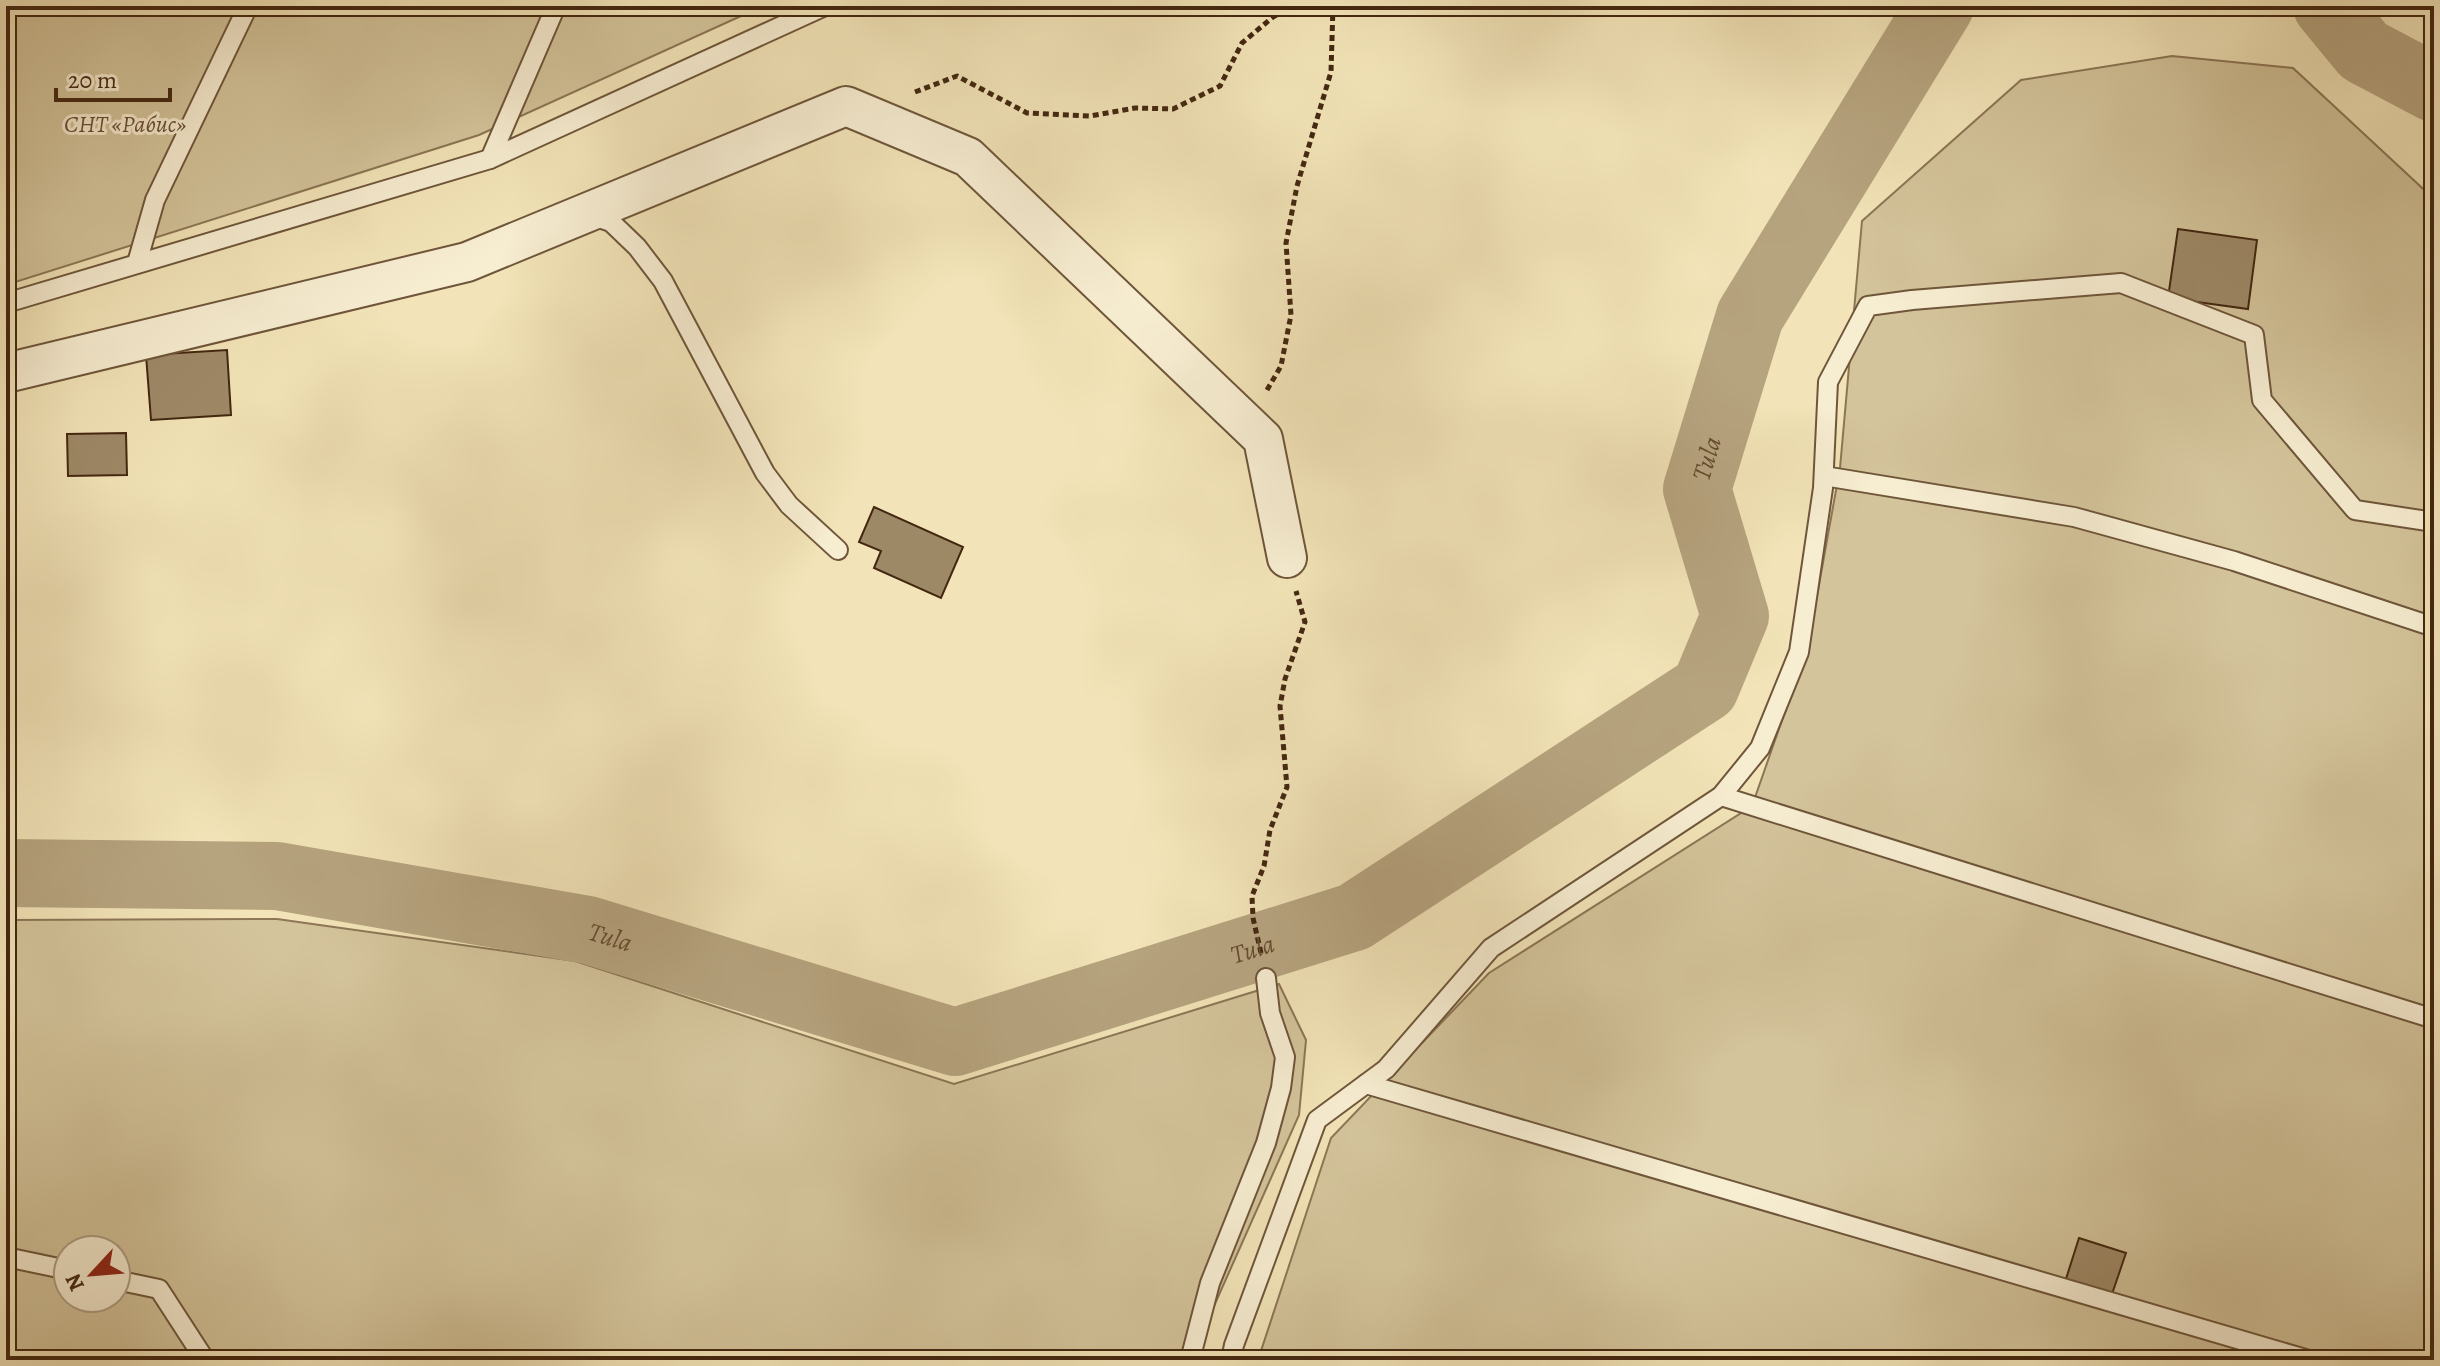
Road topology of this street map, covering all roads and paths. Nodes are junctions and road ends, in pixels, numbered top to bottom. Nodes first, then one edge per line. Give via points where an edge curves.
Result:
1 (248, 6) edge
2 (556, 6) edge
3 (825, 6) edge
4 (1293, 6) edge
5 (1333, 6) edge
6 (903, 96) dead end
7 (490, 159) junction
8 (586, 213) junction
9 (137, 263) junction
10 (6, 303) edge
11 (6, 373) edge
12 (1247, 424) junction
13 (1824, 476) junction
14 (2434, 522) edge
15 (838, 550) dead end
16 (1287, 558) joint
17 (2434, 627) edge
18 (1721, 796) junction
19 (1253, 918) dead end
20 (1266, 978) dead end
21 (2434, 1019) edge
22 (1366, 1084) junction
23 (6, 1257) edge
24 (52, 1267) edge
25 (132, 1283) edge
26 (205, 1360) edge
27 (1190, 1360) edge
28 (1231, 1360) edge
29 (2309, 1360) edge

1 - 9 lane via 155,200
2 - 7 lane
3 - 7 lane
4 - 6 path via 1242,43 1220,86 1173,109 1135,108 1090,116 1027,113 957,76
5 - 12 path via 1331,72 1286,243 1291,315 1284,354
7 - 9 lane
8 - 11 street via 467,262
8 - 12 street via 846,106 968,157
8 - 15 lane via 611,222 663,281 765,473 789,505
9 - 10 lane
12 - 16 street via 1263,439
13 - 14 lane via 1828,382 1868,306 2121,283 2254,335 2262,400 2355,510
13 - 17 lane via 2074,517 2234,561
13 - 18 lane via 1799,652 1760,748
16 - 19 path via 1305,622 1280,706 1287,787 1252,896
18 - 21 lane
18 - 22 lane via 1491,948 1386,1069
20 - 27 lane via 1270,1013 1285,1057 1281,1088 1266,1143 1210,1283
22 - 28 lane via 1317,1120
22 - 29 lane
23 - 24 lane
25 - 26 lane via 159,1289

